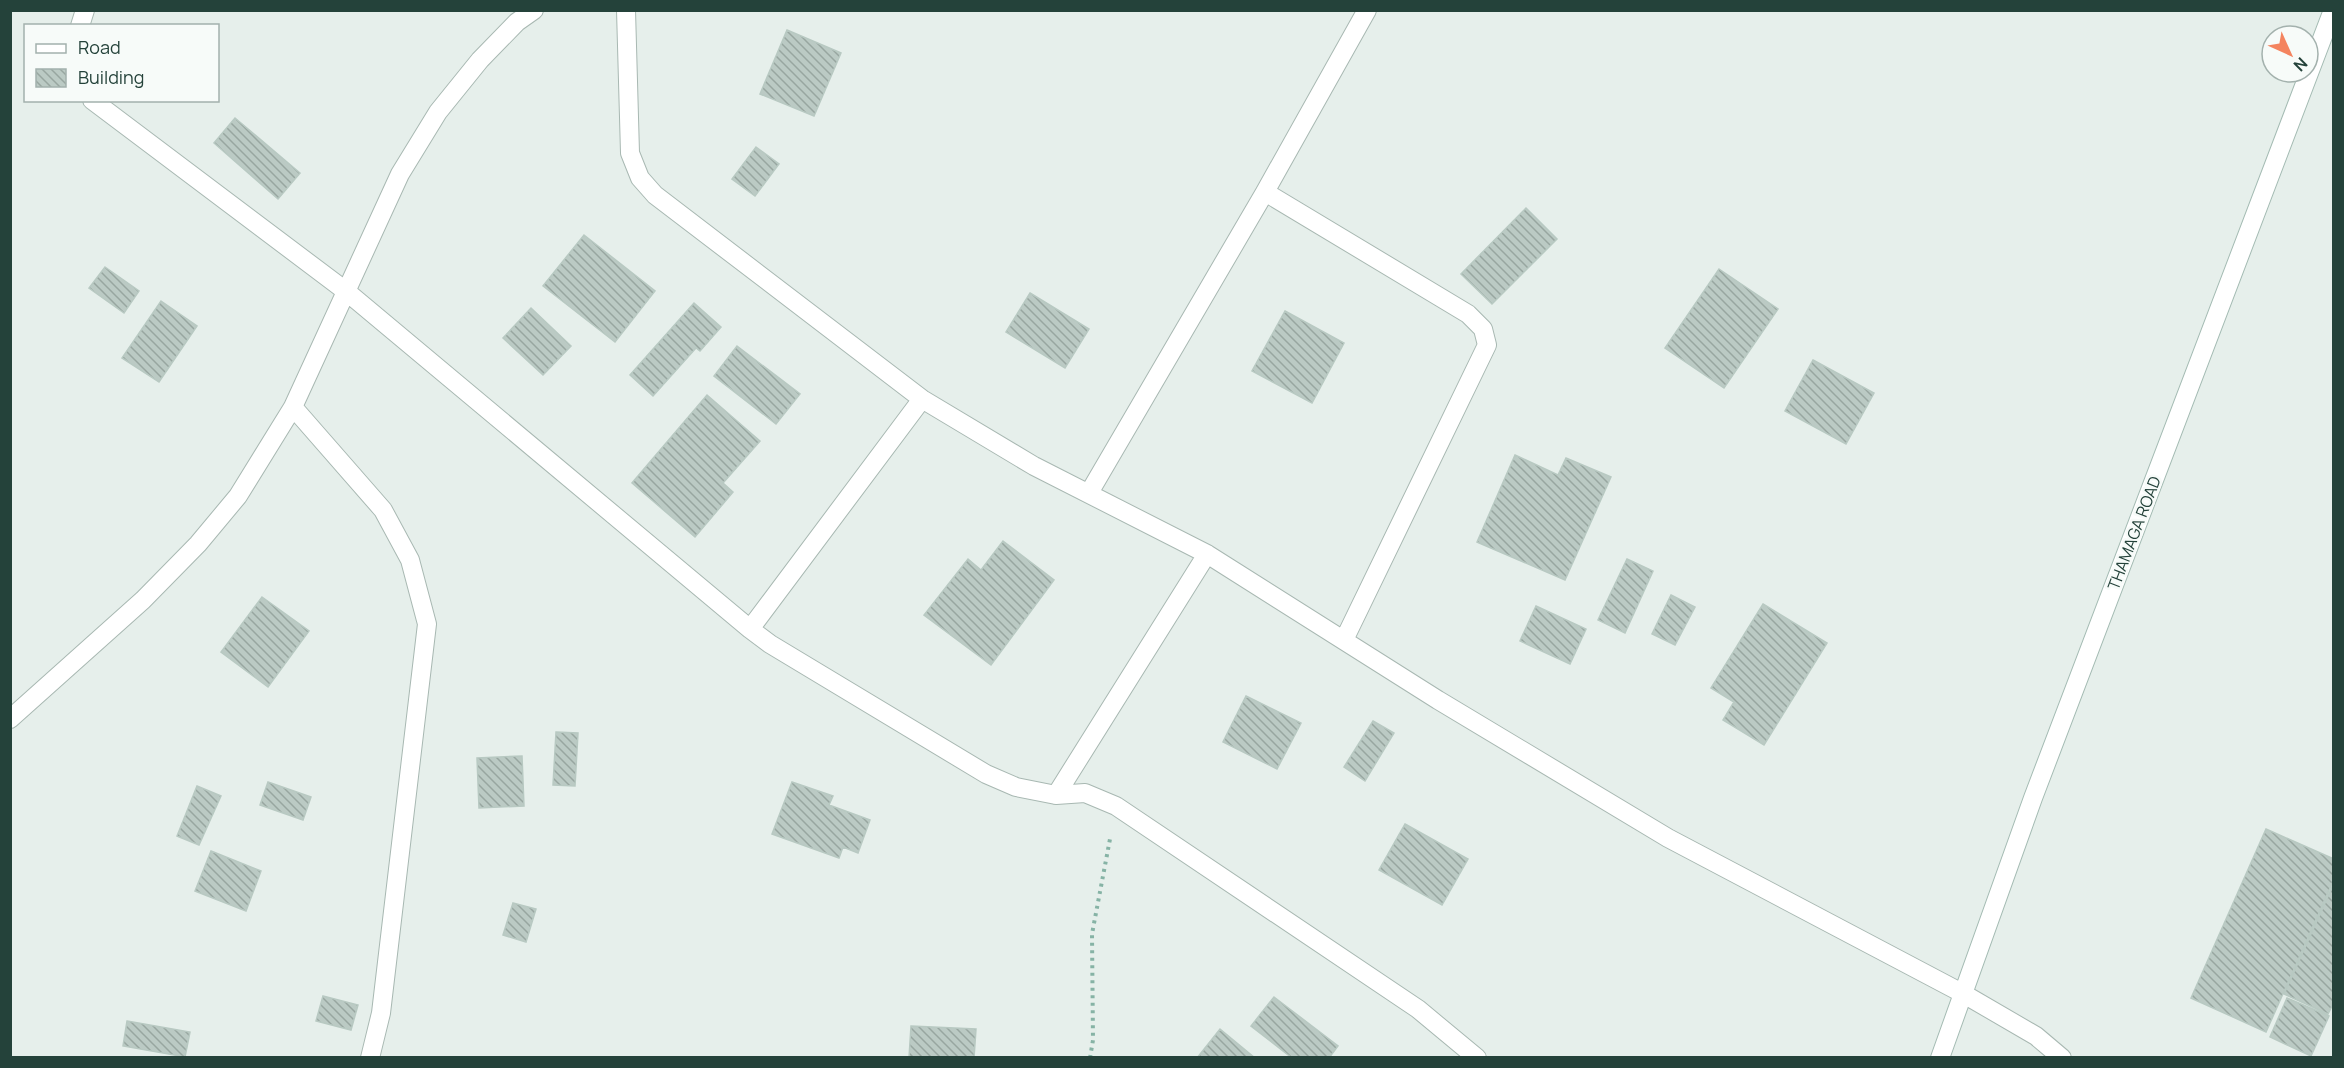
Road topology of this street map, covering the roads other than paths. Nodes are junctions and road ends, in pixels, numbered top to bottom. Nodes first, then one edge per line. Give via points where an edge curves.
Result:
1 (534, 10) edge
2 (626, 10) edge
3 (1367, 10) edge
4 (2333, 10) edge
5 (95, 102) edge
6 (1265, 192) junction
7 (347, 292) junction
8 (922, 399) junction
9 (293, 407) junction
10 (1089, 493) junction
11 (1207, 554) junction
12 (750, 629) junction
13 (1344, 640) junction
14 (10, 719) edge
15 (1056, 795) junction
16 (1962, 993) junction
17 (370, 1058) edge
18 (1477, 1058) edge
19 (1940, 1058) edge
20 (2062, 1058) edge

1 - 7 street via 480,60 438,112 400,174
2 - 8 street via 630,153 640,178 655,195
3 - 6 street
4 - 16 street, THAMAGA ROAD
5 - 7 street
6 - 10 street
6 - 13 street via 1468,314 1483,329 1487,345
7 - 9 street
7 - 12 street
8 - 10 street via 1034,466
8 - 12 street
9 - 14 street via 238,496 198,544 143,600
9 - 17 street via 383,510 410,561 427,624 381,1014
10 - 11 street
11 - 13 street
11 - 15 street
12 - 15 street via 986,774 1016,787
13 - 16 street via 1668,838
15 - 18 street via 1085,793 1116,806 1418,1010
16 - 19 street, THAMAGA ROAD
16 - 20 street via 2036,1036

